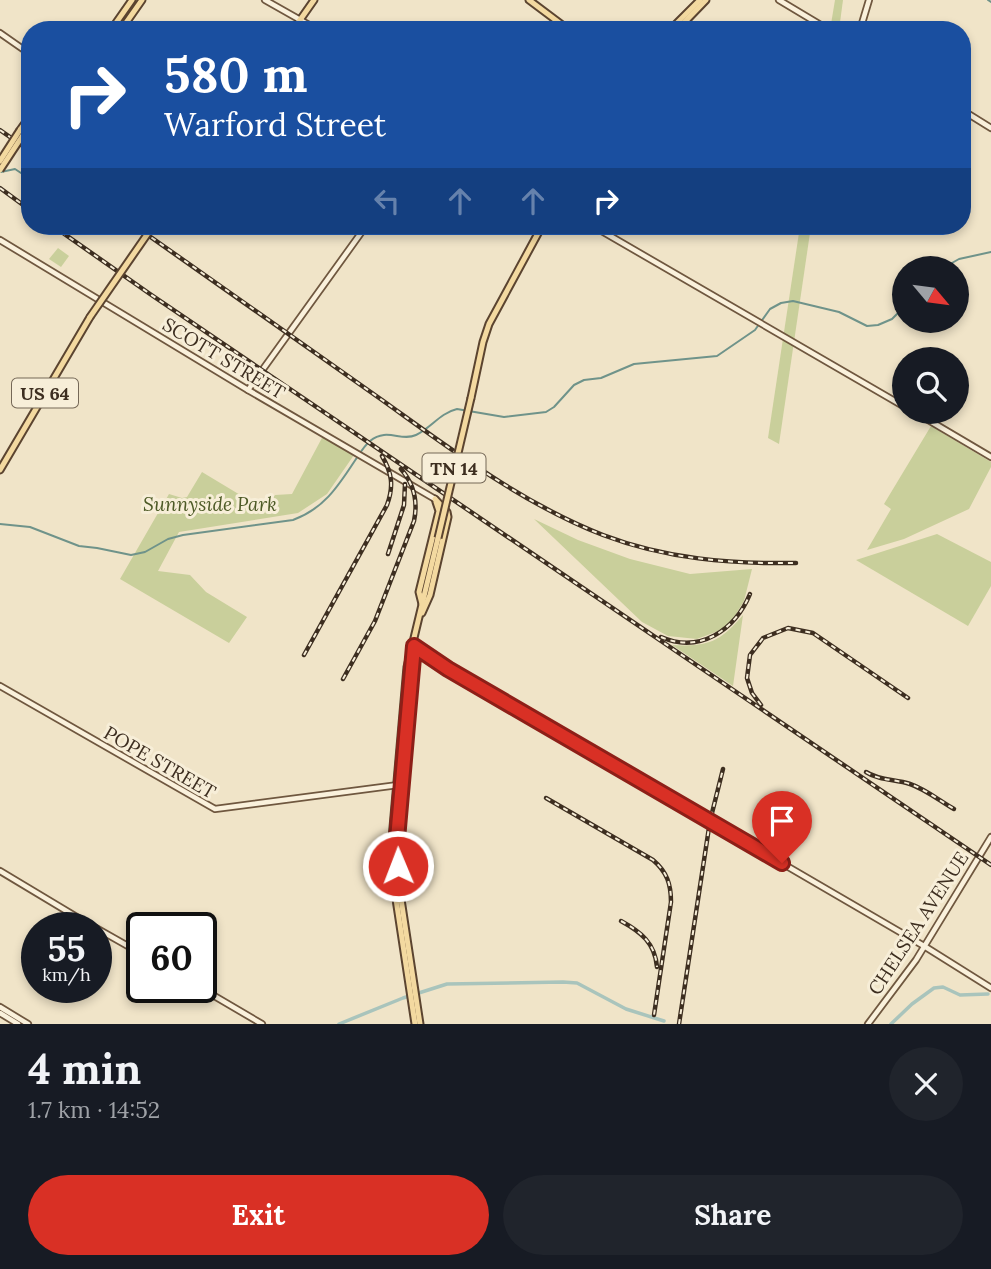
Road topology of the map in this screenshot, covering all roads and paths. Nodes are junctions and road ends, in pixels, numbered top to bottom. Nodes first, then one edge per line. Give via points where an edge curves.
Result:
1 (132, 0) edge
2 (142, 0) edge
3 (265, 0) edge
4 (314, 0) edge
5 (529, 0) edge
6 (699, 0) edge
7 (706, 0) edge
8 (779, 0) edge
9 (869, 0) edge
10 (117, 21) edge
11 (127, 21) edge
12 (300, 21) joint
13 (557, 21) edge
14 (679, 21) edge
15 (686, 21) edge
16 (814, 21) edge
17 (863, 21) edge
18 (0, 33) edge
19 (21, 48) edge
20 (971, 116) edge
21 (991, 128) edge
22 (21, 134) edge
23 (21, 136) edge
24 (0, 160) edge
25 (0, 170) edge
26 (147, 235) edge
27 (360, 235) edge
28 (537, 235) edge
29 (609, 235) edge
30 (0, 240) edge
31 (248, 390) junction
32 (892, 399) edge
33 (935, 424) edge
34 (991, 457) edge
35 (0, 470) edge
36 (435, 499) junction
37 (422, 605) junction
38 (420, 616) junction
39 (414, 646) junction
40 (0, 686) edge
41 (399, 785) junction
42 (991, 837) edge
43 (0, 871) edge
44 (69, 912) edge
45 (924, 946) junction
46 (991, 988) edge
47 (217, 998) edge
48 (0, 1007) edge
49 (0, 1013) edge
50 (416, 1023) edge
51 (18, 1024) edge
52 (29, 1024) edge
53 (262, 1024) edge
54 (868, 1024) edge

1 - 10 main road
2 - 11 main road
3 - 12 main road
4 - 12 main road
5 - 13 main road
6 - 14 main road
7 - 15 main road
8 - 16 main road
9 - 17 main road
18 - 19 main road
20 - 21 main road
22 - 24 main road, bridge
23 - 25 main road, bridge
26 - 35 main road, US 64, bridge via 90,317
27 - 31 main road
28 - 37 main road, TN 14, bridge via 489,324
29 - 32 main road
30 - 31 main road, SCOTT STREET
31 - 36 main road, SCOTT STREET
33 - 34 main road
36 - 37 main road via 439,511 419,592
36 - 38 main road via 448,517 430,595
37 - 38 main road, TN 14
38 - 39 main road, TN 14
39 - 41 main road, TN 14 via 407,667
39 - 45 main road
40 - 41 main road, POPE STREET via 217,810
41 - 50 main road, TN 14 via 399,886
42 - 45 main road, CHELSEA AVENUE
43 - 44 main road
45 - 46 main road
45 - 54 main road, CHELSEA AVENUE
47 - 53 main road
48 - 52 main road
49 - 51 main road

